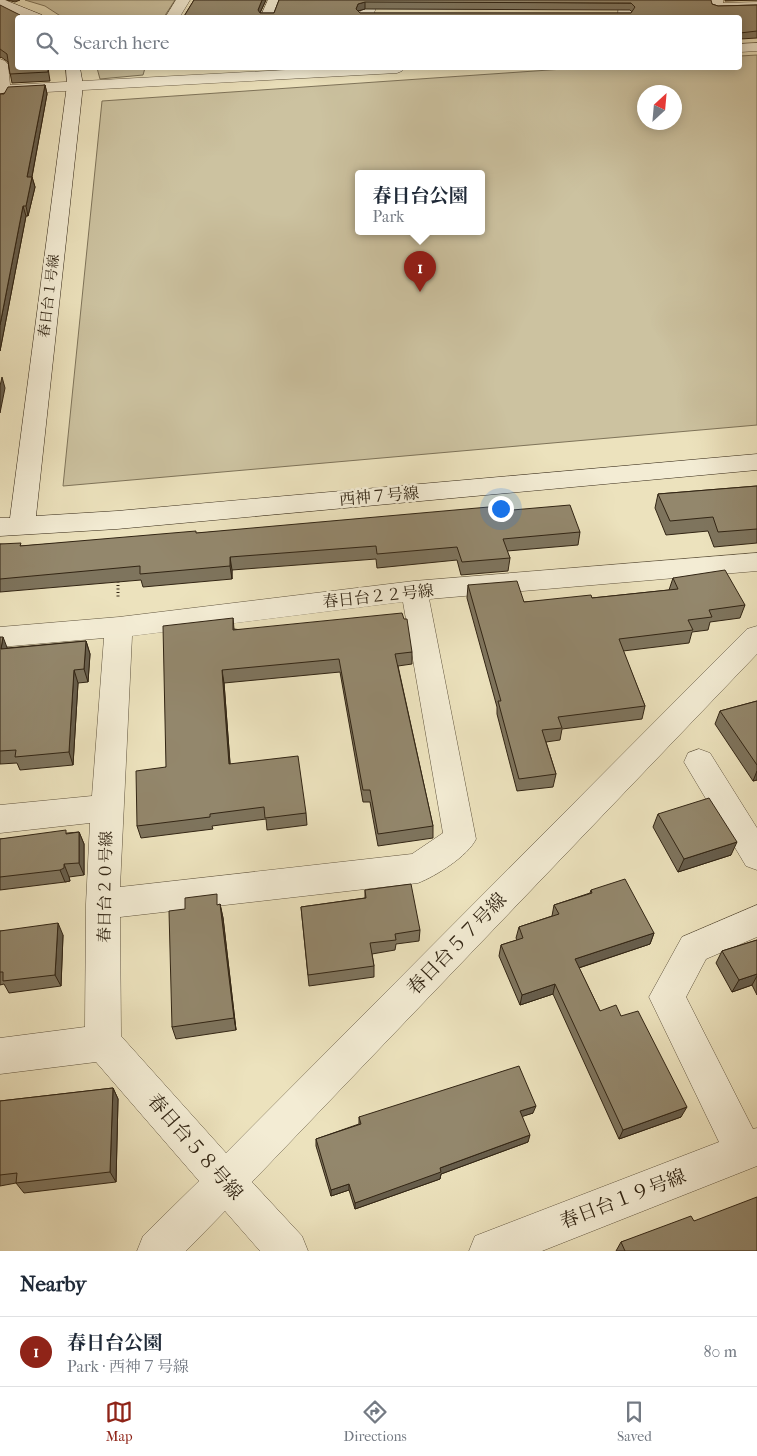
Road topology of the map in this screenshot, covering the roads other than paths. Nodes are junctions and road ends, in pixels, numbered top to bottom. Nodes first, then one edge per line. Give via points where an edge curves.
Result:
1 (183, 0) edge
2 (275, 0) edge
3 (372, 0) edge
4 (626, 0) edge
5 (716, 0) edge
6 (0, 3) edge
7 (757, 6) edge
8 (30, 15) edge
9 (174, 15) edge
10 (268, 15) edge
11 (365, 15) edge
12 (622, 15) edge
13 (757, 47) edge
14 (742, 48) edge
15 (0, 64) edge
16 (292, 70) edge
17 (257, 71) edge
18 (151, 74) edge
19 (74, 76) edge
20 (1, 92) edge
21 (757, 462) edge
22 (11, 526) edge
23 (757, 562) edge
24 (414, 591) junction
25 (119, 627) junction
26 (757, 636) edge
27 (0, 637) edge
28 (699, 762) dead end
29 (107, 808) junction
30 (0, 819) edge
31 (757, 856) edge
32 (103, 904) junction
33 (757, 921) edge
34 (103, 1043) junction
35 (0, 1056) edge
36 (751, 1150) edge
37 (225, 1182) junction
38 (158, 1251) edge
39 (287, 1251) edge
40 (490, 1251) edge

1 - 9 street
2 - 10 street
3 - 11 street
4 - 12 street
5 - 7 street via 717,7
6 - 8 street
13 - 14 street
15 - 20 street
16 - 17 street
17 - 18 street
18 - 19 street
19 - 20 street
19 - 22 street, 春日台１号線
21 - 22 street, 西神７号線 via 117,520
23 - 24 street, 春日台２２号線
24 - 25 street, 春日台２２号線
24 - 32 street via 460,840 418,868
25 - 27 street, 春日台２２号線
25 - 29 street, 春日台２０号線
26 - 37 street, 春日台５７号線
28 - 31 street
29 - 30 street
29 - 32 street, 春日台２０号線
32 - 34 street, 春日台２０号線
33 - 36 street via 694,948 666,997
34 - 35 street
34 - 37 street, 春日台５８号線
36 - 40 street, 春日台１９号線
37 - 38 street, 春日台５７号線
37 - 39 street, 春日台５８号線

